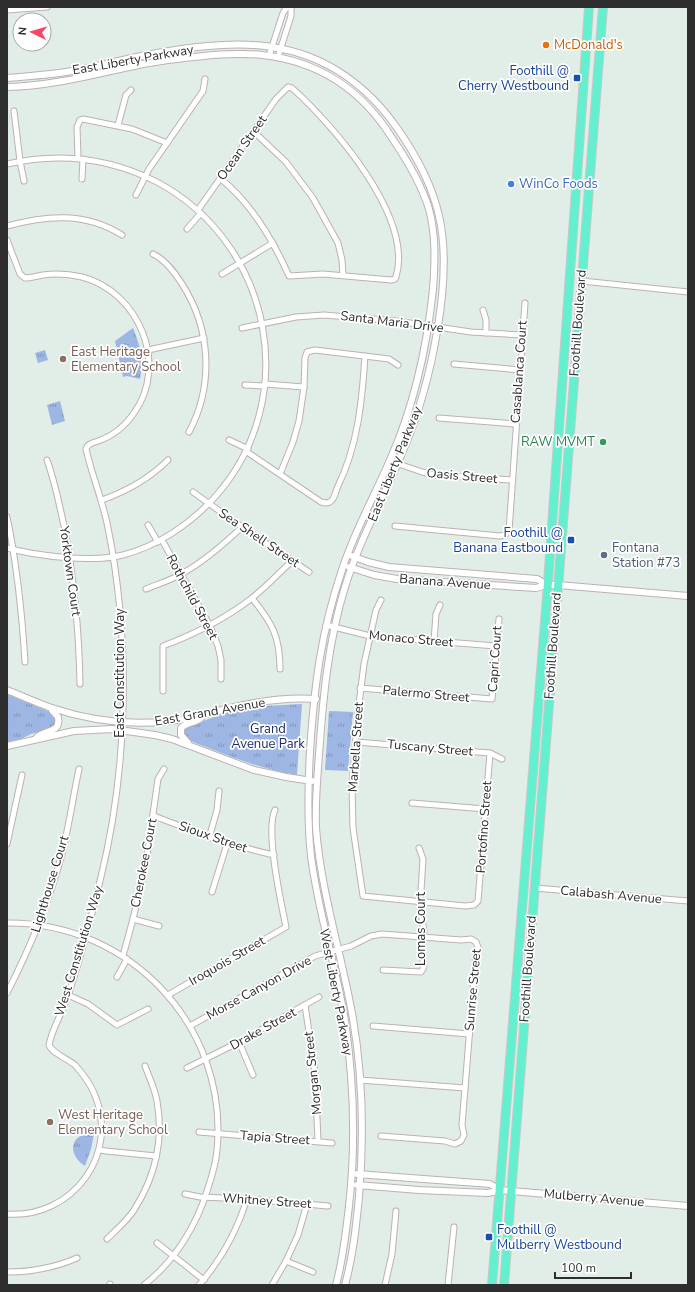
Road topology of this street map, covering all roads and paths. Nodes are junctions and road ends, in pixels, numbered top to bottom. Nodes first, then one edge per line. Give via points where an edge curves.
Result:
1 (47, 7) edge
2 (287, 7) edge
3 (291, 7) edge
4 (589, 7) edge
5 (604, 7) edge
6 (7, 10) edge
7 (272, 47) junction
8 (281, 49) junction
9 (269, 56) junction
10 (278, 57) junction
11 (7, 78) edge
12 (205, 79) dead end
13 (7, 87) edge
14 (131, 90) dead end
15 (14, 111) dead end
16 (118, 125) junction
17 (253, 131) junction
18 (167, 143) junction
19 (81, 158) junction
20 (20, 161) junction
21 (578, 163) junction
22 (7, 164) edge
23 (145, 176) junction
24 (82, 179) dead end
25 (221, 179) junction
26 (24, 181) dead end
27 (136, 195) dead end
28 (200, 212) junction
29 (586, 218) junction
30 (7, 226) edge
31 (187, 229) dead end
32 (122, 235) dead end
33 (7, 240) edge
34 (273, 244) junction
35 (153, 254) dead end
36 (240, 263) junction
37 (222, 274) dead end
38 (343, 275) junction
39 (582, 281) junction
40 (688, 292) edge
41 (525, 303) dead end
42 (483, 310) dead end
43 (262, 324) junction
44 (428, 326) junction
45 (438, 327) junction
46 (242, 328) dead end
47 (486, 333) junction
48 (522, 335) junction
49 (204, 338) junction
50 (148, 350) junction
51 (365, 356) junction
52 (454, 364) dead end
53 (398, 365) dead end
54 (520, 370) junction
55 (245, 385) dead end
56 (265, 385) junction
57 (304, 387) junction
58 (439, 418) dead end
59 (515, 424) junction
60 (189, 432) dead end
61 (229, 440) dead end
62 (247, 450) junction
63 (48, 460) dead end
64 (168, 460) dead end
65 (390, 461) junction
66 (398, 464) junction
67 (280, 474) junction
68 (512, 480) junction
69 (193, 492) dead end
70 (102, 500) junction
71 (209, 504) junction
72 (7, 517) edge
73 (148, 524) dead end
74 (395, 526) dead end
75 (242, 527) junction
76 (160, 541) junction
77 (7, 548) edge
78 (14, 550) junction
79 (347, 554) junction
80 (70, 557) junction
81 (113, 557) junction
82 (356, 558) junction
83 (292, 561) junction
84 (343, 565) junction
85 (352, 568) junction
86 (309, 572) dead end
87 (182, 574) junction
88 (547, 585) junction
89 (558, 585) junction
90 (146, 590) dead end
91 (688, 596) edge
92 (252, 598) junction
93 (381, 600) dead end
94 (440, 605) dead end
95 (498, 619) dead end
96 (210, 626) junction
97 (326, 626) junction
98 (334, 628) junction
99 (370, 636) junction
100 (434, 641) junction
101 (496, 646) junction
102 (25, 662) dead end
103 (280, 669) dead end
104 (221, 679) dead end
105 (80, 684) dead end
106 (360, 688) junction
107 (7, 690) edge
108 (163, 691) dead end
109 (314, 699) junction
110 (492, 699) joint
111 (323, 700) junction
112 (50, 708) junction
113 (204, 715) junction
114 (122, 722) junction
115 (121, 730) junction
116 (34, 739) junction
117 (356, 742) junction
118 (189, 744) junction
119 (7, 746) edge
120 (490, 753) junction
121 (502, 759) dead end
122 (79, 769) dead end
123 (164, 770) dead end
124 (22, 774) dead end
125 (308, 780) junction
126 (317, 781) junction
127 (219, 791) dead end
128 (115, 801) joint
129 (412, 803) dead end
130 (485, 808) junction
131 (275, 810) dead end
132 (154, 816) junction
133 (209, 838) junction
134 (7, 844) edge
135 (227, 844) junction
136 (419, 848) dead end
137 (274, 856) junction
138 (535, 888) junction
139 (212, 892) dead end
140 (420, 901) junction
141 (688, 901) edge
142 (133, 919) junction
143 (7, 923) edge
144 (39, 925) junction
145 (159, 926) dead end
146 (424, 937) junction
147 (86, 938) junction
148 (338, 950) junction
149 (329, 952) junction
150 (125, 958) junction
151 (383, 970) dead end
152 (117, 977) dead end
153 (7, 993) edge
154 (68, 995) junction
155 (168, 995) junction
156 (319, 997) dead end
157 (305, 1005) junction
158 (148, 1009) dead end
159 (190, 1026) junction
160 (373, 1026) dead end
161 (469, 1034) junction
162 (239, 1042) junction
163 (206, 1060) junction
164 (145, 1066) dead end
165 (187, 1068) dead end
166 (253, 1075) dead end
167 (360, 1080) junction
168 (465, 1088) junction
169 (199, 1132) dead end
170 (218, 1134) junction
171 (381, 1136) dead end
172 (318, 1141) junction
173 (332, 1143) dead end
174 (99, 1150) junction
175 (156, 1156) junction
176 (352, 1174) junction
177 (361, 1174) junction
178 (352, 1184) junction
179 (360, 1185) junction
180 (500, 1190) junction
181 (511, 1191) junction
182 (185, 1194) dead end
183 (205, 1197) junction
184 (247, 1199) junction
185 (307, 1204) junction
186 (328, 1206) dead end
187 (688, 1206) edge
188 (396, 1211) dead end
189 (7, 1214) edge
190 (454, 1227) dead end
191 (107, 1239) dead end
192 (156, 1243) dead end
193 (174, 1256) junction
194 (77, 1258) dead end
195 (286, 1261) junction
196 (7, 1272) edge
197 (313, 1272) dead end
198 (204, 1280) junction
199 (144, 1285) edge
200 (199, 1285) edge
201 (272, 1285) edge
202 (336, 1285) edge
203 (345, 1285) edge
204 (385, 1285) edge
205 (448, 1285) edge
206 (492, 1285) edge
207 (504, 1285) edge

1 - 6 street
2 - 7 street
3 - 8 street via 291,16
4 - 21 main road, Foothill Boulevard
5 - 29 main road, Foothill Boulevard
7 - 8 street, East Liberty Parkway
7 - 9 street
7 - 11 street, East Liberty Parkway via 236,45 191,48 69,72
8 - 10 street
8 - 45 street, East Liberty Parkway via 326,64 360,86 394,124 422,170 433,194 444,243
9 - 10 street, East Liberty Parkway
9 - 13 street, East Liberty Parkway via 235,54 180,58 70,80
10 - 44 street, East Liberty Parkway via 315,68 350,90 375,114 413,170 426,200 433,228 434,268
12 - 18 street via 203,91
14 - 16 street via 126,95
15 - 20 street
16 - 18 street
16 - 19 street via 80,120 77,127
17 - 25 street, Ocean Street
17 - 38 street via 286,162 313,198 338,243
17 - 38 street, Ocean Street via 279,95 288,87 292,88 329,124 356,157 374,186 397,238 398,272 395,279 391,280
18 - 23 street
19 - 20 street
19 - 23 street via 111,164
19 - 24 street
20 - 22 street
20 - 26 street
21 - 29 main road via 583,164 585,168 583,204
21 - 88 main road, Foothill Boulevard
23 - 27 street
23 - 28 street via 173,191
25 - 28 street, Ocean Street
25 - 34 street via 245,203
28 - 31 street, Ocean Street
28 - 36 street
29 - 39 main road, Foothill Boulevard
30 - 32 street via 42,218 72,218 100,223
33 - 50 street, East Constitution Way via 20,274 25,278 51,274 70,275 96,282 114,294 128,306 137,319
34 - 36 street
34 - 38 street via 289,276
35 - 49 street via 168,266 186,291 196,311
36 - 37 street
36 - 43 street via 252,289
39 - 40 street
39 - 89 main road, Foothill Boulevard
41 - 48 street, Casablanca Court
42 - 47 street
43 - 44 street, Santa Maria Drive via 301,316 324,315
43 - 46 street, Santa Maria Drive
43 - 56 street via 266,348
44 - 45 street, Santa Maria Drive
44 - 65 street, East Liberty Parkway via 414,394
45 - 47 street, Santa Maria Drive
45 - 66 street, East Liberty Parkway via 422,397
47 - 48 street, Santa Maria Drive
48 - 54 street, Casablanca Court
49 - 50 street
49 - 60 street via 207,365 205,387 200,408
50 - 70 street, East Constitution Way via 148,378 144,395 134,414 121,428 106,438 90,444 86,449
51 - 53 street via 389,359
51 - 57 street via 315,350 307,352
51 - 67 street via 361,405 351,451 332,500 328,503 321,502
52 - 54 street
54 - 59 street, Casablanca Court
55 - 56 street
56 - 57 street
56 - 62 street via 261,410
57 - 67 street via 299,421
58 - 59 street
59 - 68 street, Casablanca Court
61 - 62 street
62 - 67 street
62 - 71 street via 230,479
63 - 80 street, Yorktown Court via 55,481
64 - 70 street via 140,483
65 - 66 street, Oasis Street
65 - 79 street, East Liberty Parkway
66 - 68 street, Oasis Street via 435,475
66 - 82 street, East Liberty Parkway
68 - 74 street, Casablanca Court via 509,531 505,535
69 - 71 street, Sea Shell Street
70 - 81 street, East Constitution Way
71 - 75 street, Sea Shell Street
71 - 76 street
72 - 78 street
73 - 76 street, Rothchild Street
75 - 83 street, Sea Shell Street
75 - 87 street
76 - 81 street
76 - 87 street, Rothchild Street
77 - 78 street
78 - 80 street
78 - 102 street via 22,608
79 - 82 street, Banana Avenue
79 - 84 street, East Liberty Parkway
80 - 81 street
80 - 105 street, Yorktown Court via 76,600
81 - 114 street, East Constitution Way via 120,603 123,650
82 - 85 street, East Liberty Parkway
82 - 88 street, Banana Avenue via 389,567 536,579
83 - 86 street, Sea Shell Street
83 - 92 street
84 - 85 street, Banana Avenue
84 - 97 street, East Liberty Parkway
85 - 88 street, Banana Avenue via 396,579 536,588
85 - 98 street, East Liberty Parkway
87 - 90 street
87 - 96 street, Rothchild Street
88 - 89 street, Banana Avenue
88 - 180 main road, Foothill Boulevard
89 - 91 street, Banana Avenue
89 - 138 main road, Foothill Boulevard
92 - 96 street
92 - 103 street via 274,629
93 - 99 street, Marbella Street
94 - 100 street via 436,614
95 - 101 street, Capri Court
96 - 104 street, Rothchild Street via 221,660
96 - 108 street via 163,646
97 - 98 street, Monaco Street
97 - 109 street, East Liberty Parkway
98 - 99 street, Monaco Street
98 - 111 street, East Liberty Parkway
99 - 100 street, Monaco Street
99 - 106 street, Marbella Street
100 - 101 street, Monaco Street
101 - 110 street, Capri Court
106 - 110 street, Palermo Street
106 - 117 street, Marbella Street
107 - 112 street, East Grand Avenue
109 - 111 street, East Grand Avenue
109 - 113 street, East Grand Avenue via 252,704
109 - 125 street, West Liberty Parkway
111 - 126 street, West Liberty Parkway
112 - 114 street, East Grand Avenue via 79,716
112 - 116 street via 58,717 55,730 42,733
113 - 114 street, East Grand Avenue via 162,722
113 - 118 street via 181,728 181,735
114 - 115 street, East Constitution Way
115 - 116 street via 82,730
115 - 118 street via 156,735
115 - 128 street, East Constitution Way
116 - 119 street
117 - 120 street, Tuscany Street
117 - 140 street, Marbella Street via 352,814 363,896
118 - 125 street via 254,770
120 - 121 street, Tuscany Street
120 - 130 street, Portofino Street
122 - 144 street, Lighthouse Court via 62,854
123 - 132 street, Cherokee Court via 158,779
124 - 134 street
125 - 126 street
125 - 149 street, West Liberty Parkway via 312,859
126 - 148 street, West Liberty Parkway via 316,829 327,902
127 - 133 street
128 - 147 street, West Constitution Way via 101,879
129 - 130 street
130 - 140 street, Portofino Street via 478,901 474,905 465,906
131 - 137 street via 272,820
132 - 133 street, Sioux Street
132 - 142 street, Cherokee Court
133 - 135 street, Sioux Street
135 - 137 street, Sioux Street
135 - 139 street
136 - 140 street, Lomas Court via 423,859
137 - 155 street, Iroquois Street via 286,927
138 - 141 street, Calabash Avenue
138 - 181 main road, Foothill Boulevard
140 - 146 street, Lomas Court
142 - 145 street
142 - 150 street, Cherokee Court
143 - 144 street
144 - 147 street
144 - 153 street, Lighthouse Court
146 - 148 street, Sunrise Street via 382,934
146 - 151 street, Lomas Court via 424,967 421,972
146 - 161 street, Sunrise Street via 471,939 476,942 478,947
147 - 150 street
147 - 154 street, West Constitution Way
148 - 149 street, Sunrise Street
148 - 167 street, West Liberty Parkway via 353,1021
149 - 159 street, Morse Canyon Drive via 315,956
149 - 176 street, West Liberty Parkway via 341,1002 349,1057 353,1104
150 - 152 street, Cherokee Court
150 - 155 street
154 - 158 street via 88,1004 117,1025
154 - 174 street, West Constitution Way via 50,1046 53,1051 75,1065 94,1092 100,1108 102,1127
155 - 159 street
156 - 157 street, Drake Street
157 - 162 street, Drake Street
157 - 172 street, Morgan Street via 315,1074
159 - 163 street
160 - 161 street
161 - 168 street, Sunrise Street
162 - 163 street, Drake Street
162 - 166 street
163 - 165 street, Drake Street
163 - 170 street via 216,1102
164 - 175 street via 159,1114
167 - 168 street
167 - 177 street, West Liberty Parkway
168 - 171 street, Sunrise Street via 462,1141 455,1144
169 - 170 street, Tapia Street
170 - 172 street, Tapia Street
170 - 183 street via 214,1169
172 - 173 street, Tapia Street
174 - 175 street
174 - 189 street, West Constitution Way via 81,1184 60,1202 26,1214
175 - 191 street via 147,1186 133,1210
176 - 177 street, Mulberry Avenue
176 - 178 street, West Liberty Parkway
177 - 179 street, West Liberty Parkway
177 - 180 street, Mulberry Avenue via 490,1184
178 - 179 street, Mulberry Avenue
178 - 202 street, West Liberty Parkway
179 - 180 street, Mulberry Avenue via 489,1193
179 - 203 street, West Liberty Parkway
180 - 181 street, Mulberry Avenue
180 - 206 main road, Foothill Boulevard
181 - 187 street, Mulberry Avenue
181 - 207 main road, Foothill Boulevard
182 - 183 street, Whitney Street
183 - 184 street, Whitney Street
183 - 193 street via 191,1229
184 - 185 street, Whitney Street
184 - 198 street via 239,1224
185 - 186 street, Whitney Street
185 - 195 street via 298,1235
188 - 204 street via 392,1254
190 - 205 street
192 - 193 street
193 - 198 street
193 - 199 street
194 - 196 street via 47,1269
195 - 197 street
195 - 201 street
198 - 200 street

